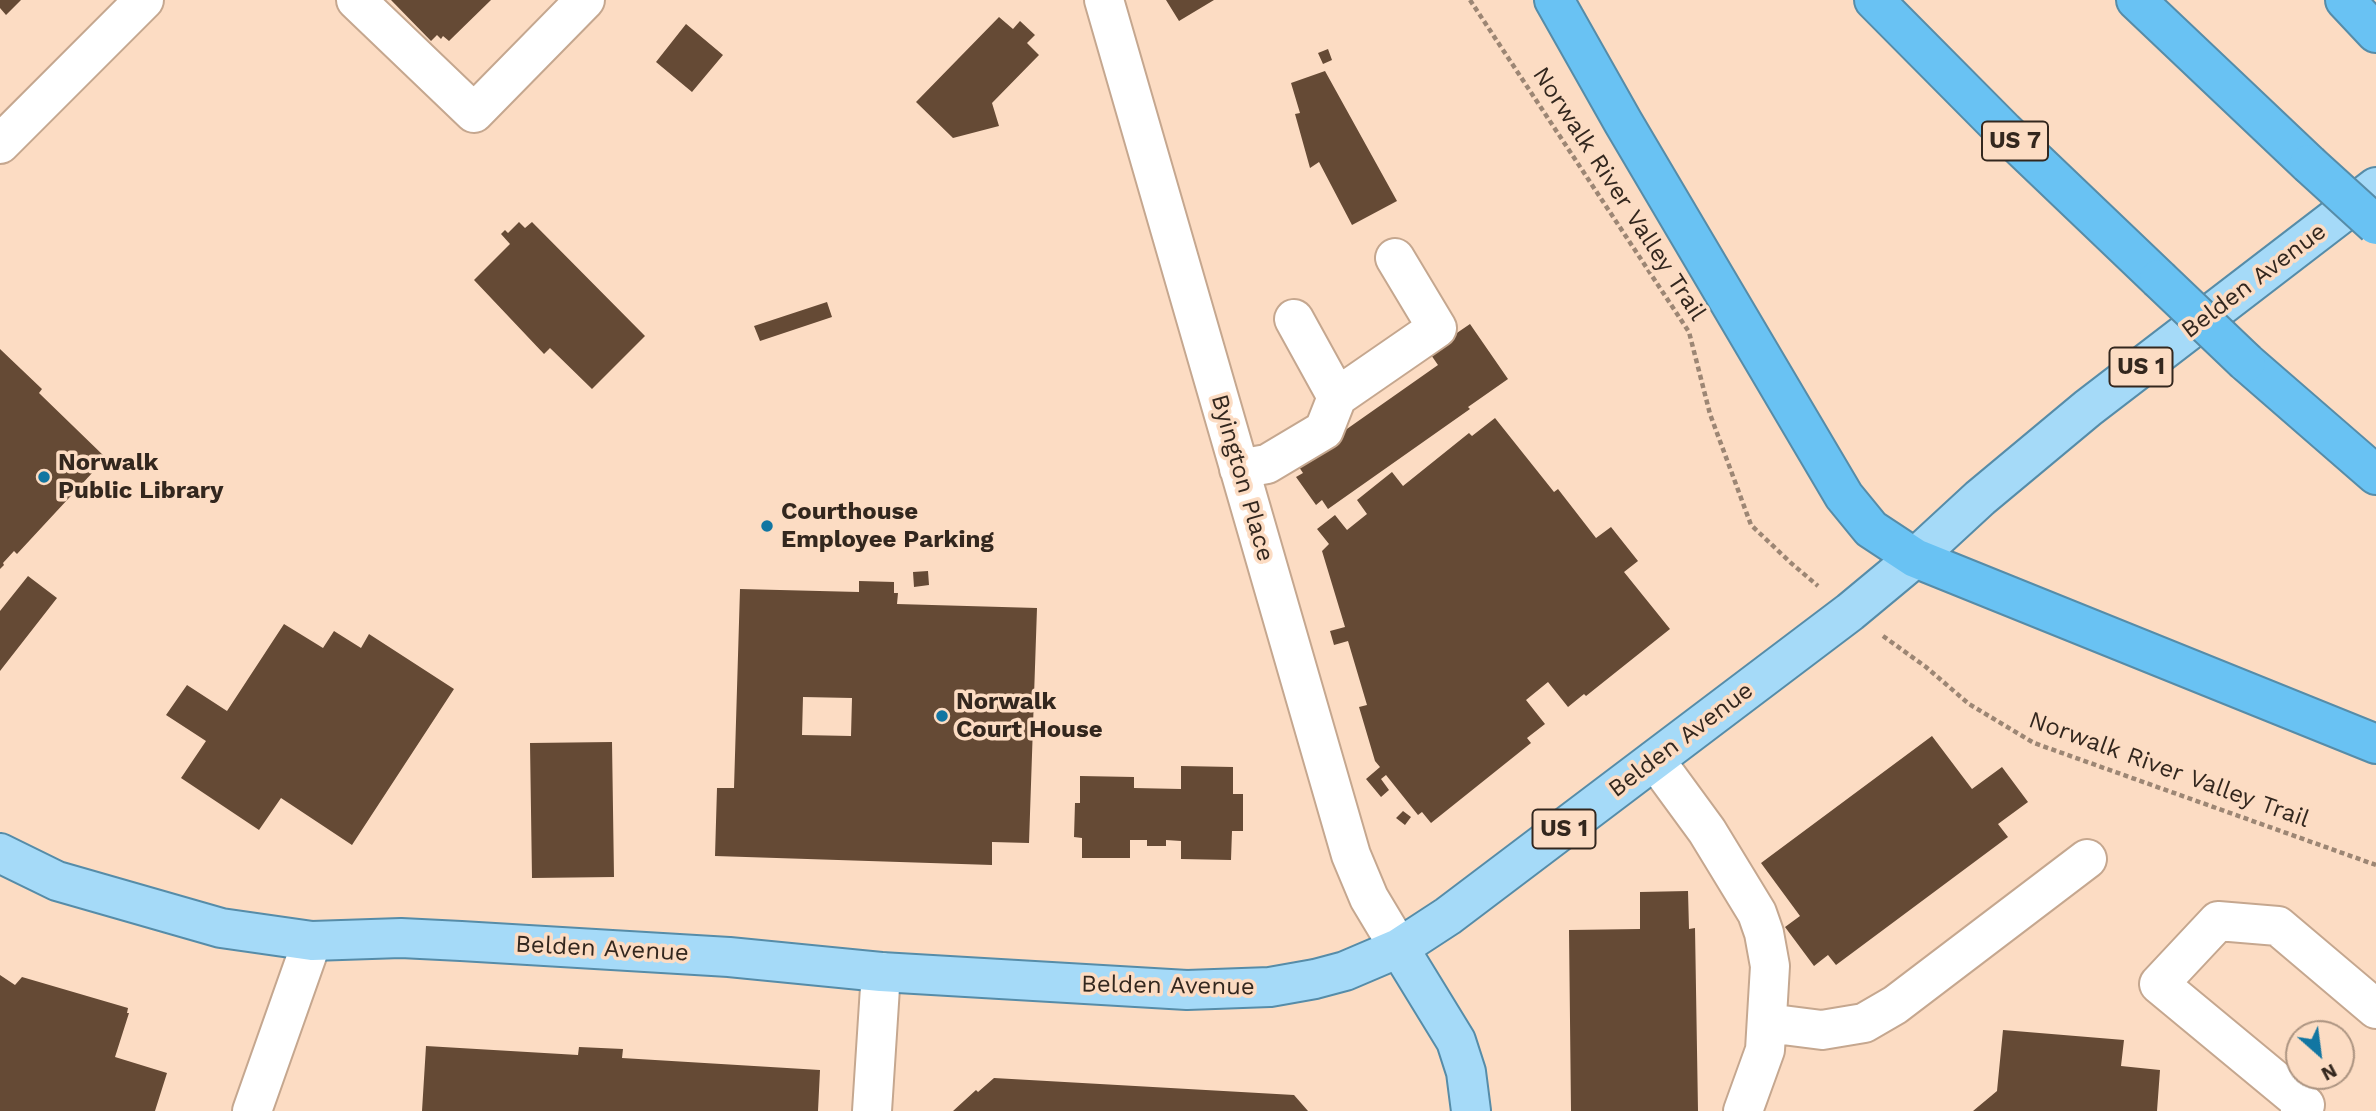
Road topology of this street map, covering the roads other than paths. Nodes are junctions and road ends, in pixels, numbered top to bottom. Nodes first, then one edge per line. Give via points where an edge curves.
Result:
1 (144, 0) edge
2 (356, 0) edge
3 (584, 0) edge
4 (1104, 0) edge
5 (1554, 0) edge
6 (1874, 0) edge
7 (2136, 0) edge
8 (2345, 0) edge
9 (2376, 33) edge
10 (0, 144) edge
11 (2376, 187) edge
12 (2376, 225) edge
13 (1395, 258) dead end
14 (1294, 319) dead end
15 (1337, 397) junction
16 (1239, 469) junction
17 (2376, 475) edge
18 (1915, 558) junction
19 (2376, 744) edge
20 (1655, 760) junction
21 (0, 853) edge
22 (2087, 859) dead end
23 (312, 941) junction
24 (1399, 948) junction
25 (881, 972) junction
26 (2376, 1009) edge
27 (1767, 1023) junction
28 (251, 1111) edge
29 (872, 1111) edge
30 (1471, 1111) edge
31 (1743, 1111) edge
32 (2300, 1111) edge

1 - 10 street
2 - 3 street via 474,113
4 - 16 street, Byington Place
5 - 18 highway via 1844,496 1871,529
6 - 17 highway, US 7, bridge via 2246,362
7 - 12 highway, bridge
8 - 9 highway
11 - 18 main road, Belden Avenue / US 1 via 2078,415
13 - 15 street via 1437,328
14 - 15 street
15 - 16 street via 1324,430 1267,464
16 - 24 street, Byington Place via 1350,855
18 - 19 highway
18 - 20 main road, Belden Avenue / US 1
20 - 24 main road, Belden Avenue / US 1
20 - 27 street via 1707,831 1757,913 1770,966
21 - 23 main road, Belden Avenue via 57,881 221,928
22 - 27 street via 1864,1023 1822,1030
23 - 25 main road, Belden Avenue via 401,938 475,942 729,957
23 - 28 street
24 - 25 main road, Belden Avenue via 1315,979 1227,990 1140,989
24 - 30 main road via 1456,1041
25 - 29 street
26 - 32 street via 2278,926 2218,921 2159,984 2305,1105
27 - 31 street via 1765,1050

